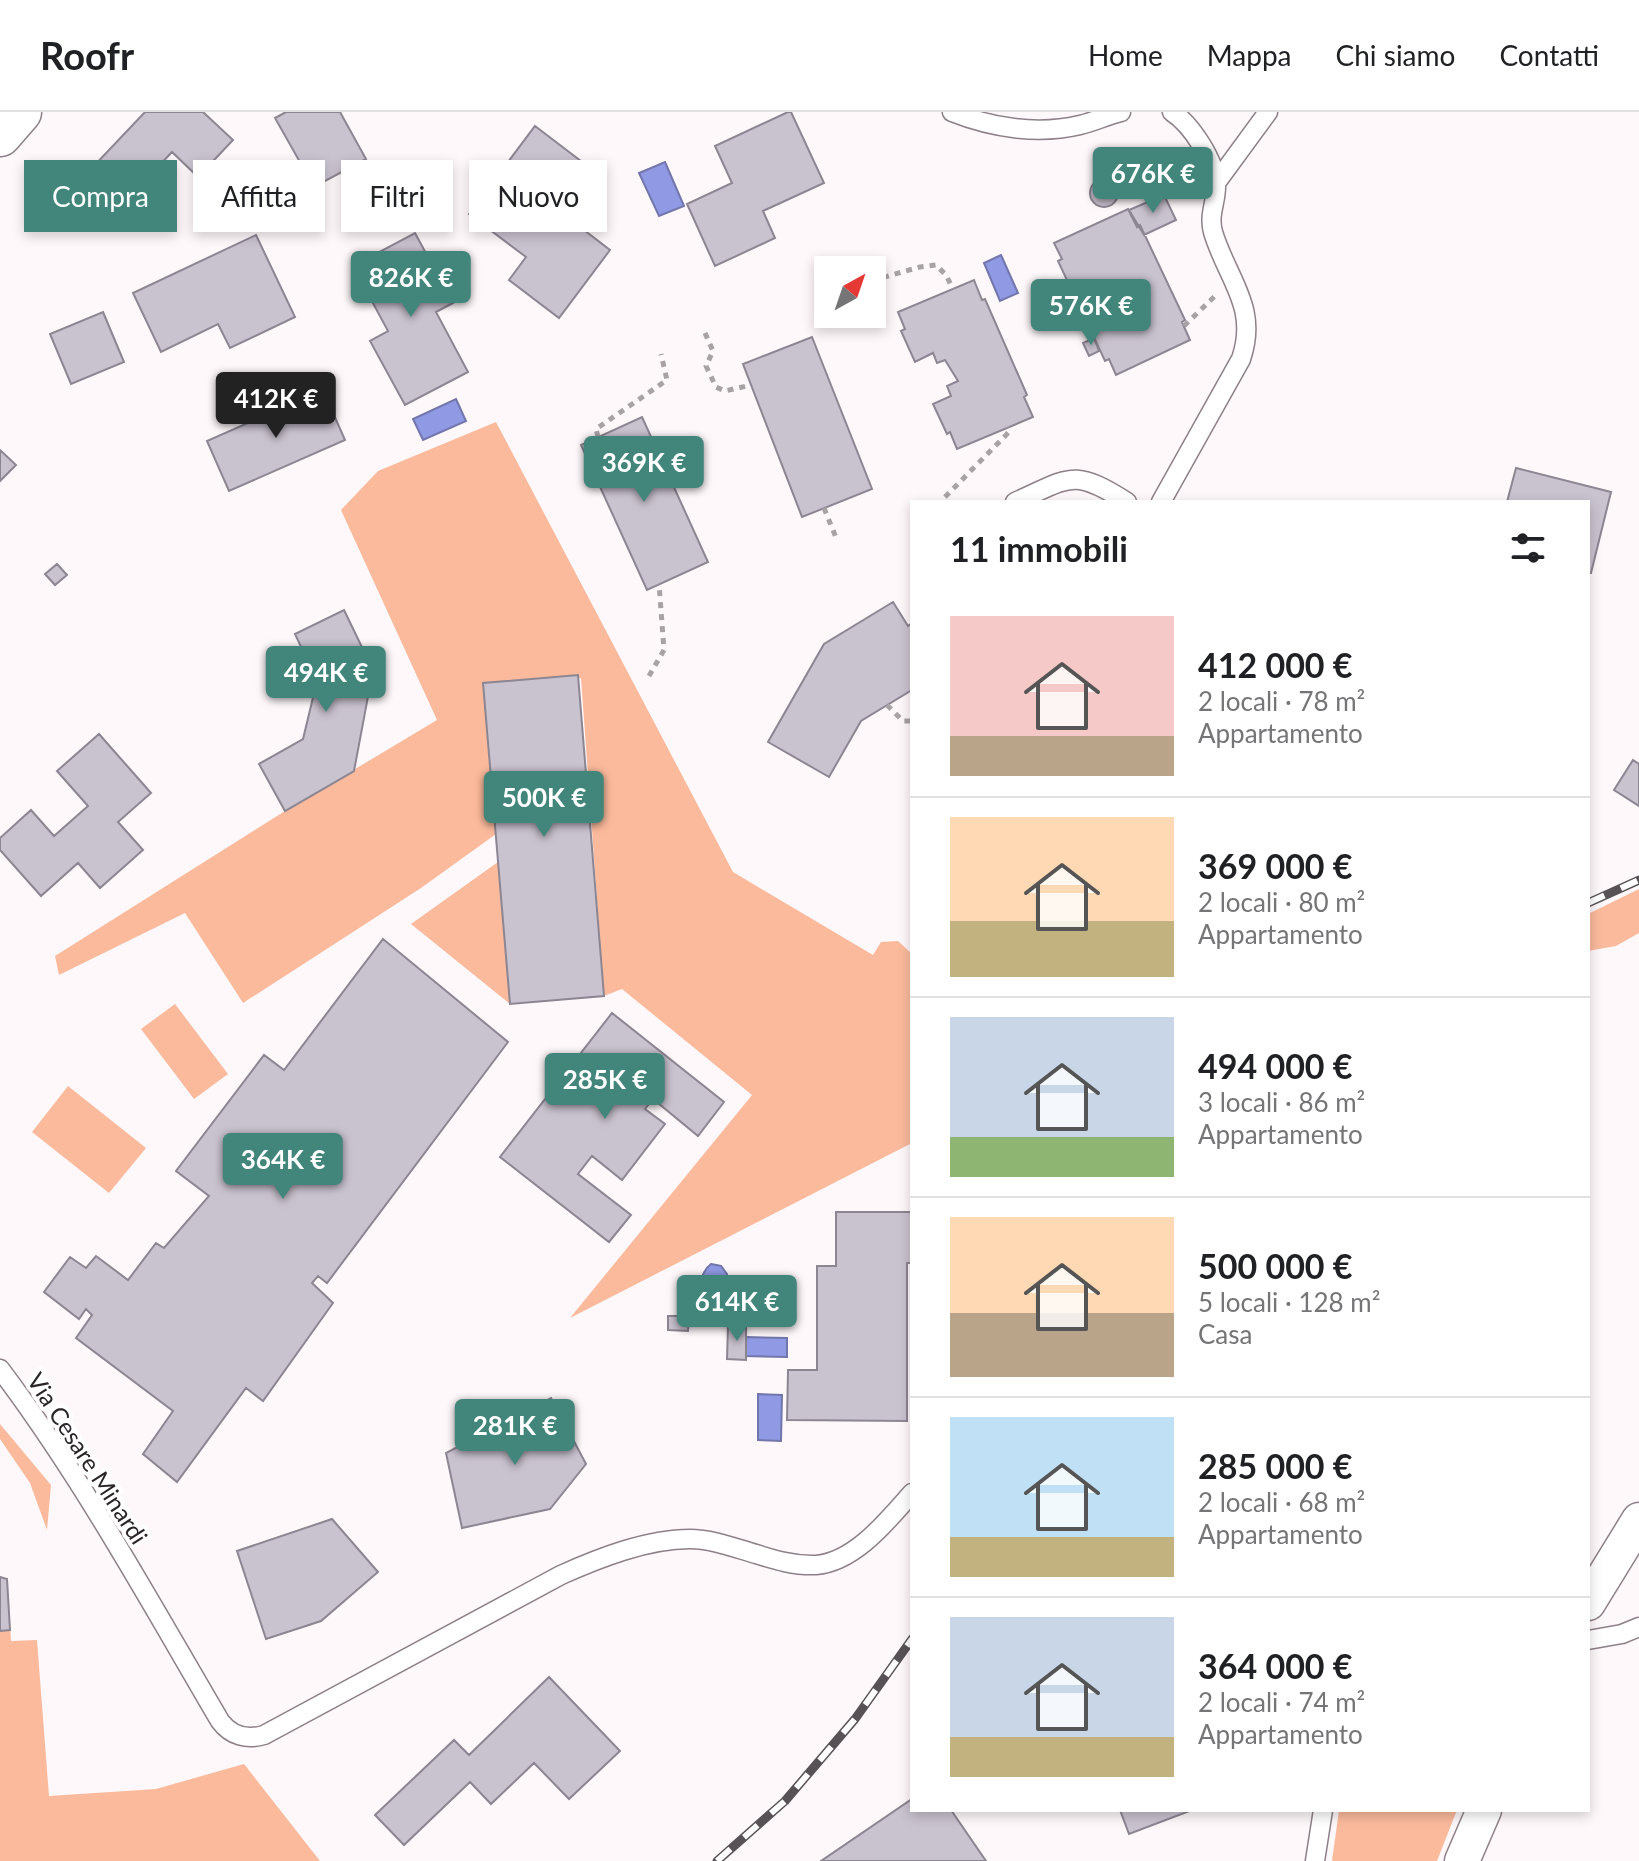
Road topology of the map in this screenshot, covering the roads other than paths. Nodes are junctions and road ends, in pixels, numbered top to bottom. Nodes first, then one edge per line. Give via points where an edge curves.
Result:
1 (20, 112) edge
2 (952, 112) edge
3 (1121, 112) edge
4 (1172, 112) edge
5 (1268, 112) edge
6 (0, 135) edge
7 (1216, 183) junction
8 (1019, 500) edge
9 (1123, 500) edge
10 (1162, 500) edge
11 (0, 1369) edge
12 (910, 1495) edge
13 (1639, 1520) edge
14 (1590, 1600) edge
15 (1639, 1627) edge
16 (1590, 1640) edge
17 (1323, 1812) edge
18 (1483, 1812) edge
19 (1315, 1861) edge
20 (1462, 1861) edge

1 - 6 street
2 - 3 lane via 985,125 1048,129
4 - 7 lane via 1202,146
5 - 7 lane
7 - 10 lane via 1210,220 1246,312 1244,352
8 - 9 lane via 1068,478 1086,480
11 - 12 lane, Via Cesare Minardi via 34,1414 224,1727 244,1737 257,1737 599,1559 690,1539 787,1563 817,1565 850,1552
13 - 14 street
15 - 16 lane
17 - 19 lane
18 - 20 street

